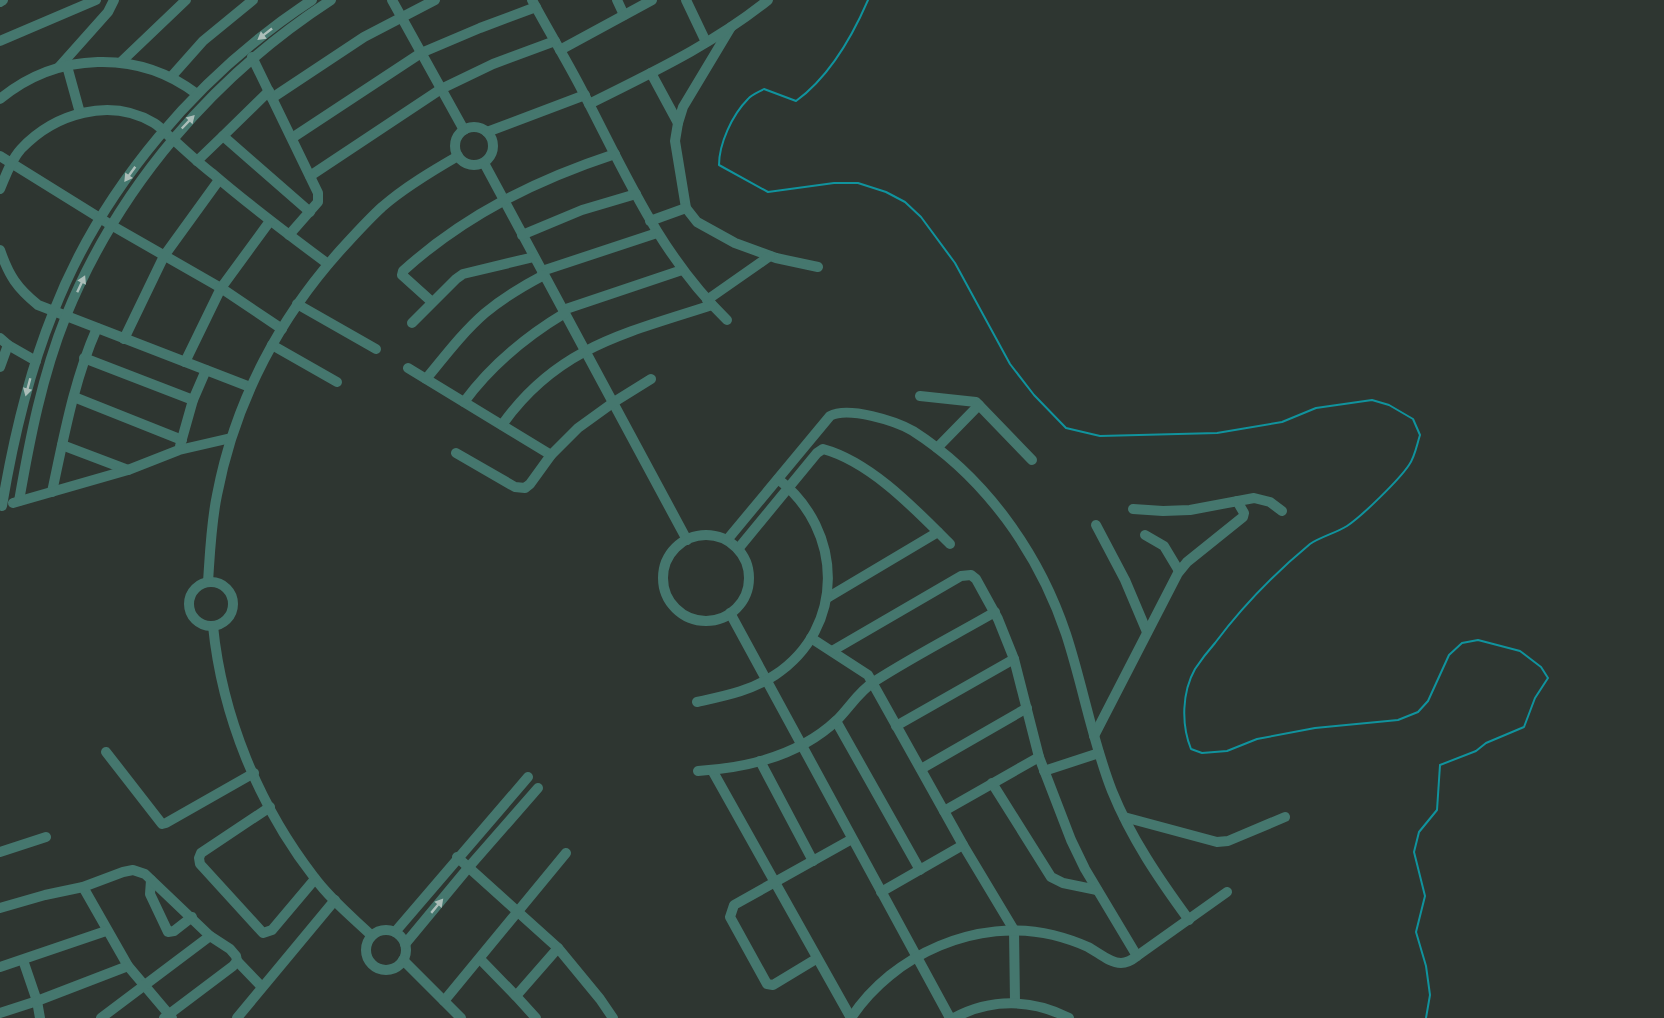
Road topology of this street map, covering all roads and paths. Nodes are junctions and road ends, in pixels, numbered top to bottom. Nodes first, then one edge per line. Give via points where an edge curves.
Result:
1 (96, 0) edge
2 (114, 0) edge
3 (186, 0) edge
4 (253, 0) edge
5 (312, 0) edge
6 (332, 0) edge
7 (392, 0) edge
8 (435, 0) edge
9 (617, 0) edge
10 (652, 0) edge
11 (686, 0) edge
12 (762, 2) edge
13 (534, 4) edge
14 (624, 15) junction
15 (401, 17) junction
16 (731, 27) junction
17 (0, 41) edge
18 (706, 42) junction
19 (558, 45) junction
20 (421, 53) junction
21 (252, 57) junction
22 (121, 62) junction
23 (63, 66) junction
24 (651, 73) junction
25 (171, 77) junction
26 (441, 89) junction
27 (197, 94) junction
28 (271, 94) junction
29 (0, 99) edge
30 (587, 99) junction
31 (80, 113) junction
32 (678, 123) junction
33 (464, 130) junction
34 (488, 132) junction
35 (168, 135) junction
36 (222, 136) junction
37 (292, 138) junction
38 (615, 154) junction
39 (0, 156) edge
40 (458, 156) junction
41 (196, 161) junction
42 (11, 163) junction
43 (484, 163) junction
44 (310, 176) junction
45 (219, 180) junction
46 (0, 189) edge
47 (636, 194) junction
48 (503, 200) junction
49 (686, 208) junction
50 (310, 212) junction
51 (100, 219) junction
52 (270, 221) junction
53 (650, 221) junction
54 (111, 225) junction
55 (657, 233) junction
56 (289, 236) junction
57 (522, 236) junction
58 (0, 250) edge
59 (164, 256) junction
60 (770, 256) junction
61 (534, 257) junction
62 (328, 264) junction
63 (818, 267) dead end
64 (682, 270) junction
65 (543, 273) junction
66 (221, 288) junction
67 (432, 302) junction
68 (710, 303) junction
69 (297, 304) junction
70 (53, 311) junction
71 (564, 311) junction
72 (66, 316) junction
73 (727, 320) dead end
74 (412, 323) dead end
75 (97, 328) junction
76 (282, 329) junction
77 (124, 339) junction
78 (4, 341) edge
79 (272, 345) junction
80 (376, 349) dead end
81 (585, 350) junction
82 (84, 358) junction
83 (36, 360) junction
84 (185, 362) junction
85 (0, 367) edge
86 (408, 368) dead end
87 (206, 370) junction
88 (426, 379) junction
89 (651, 379) dead end
90 (337, 382) dead end
91 (250, 387) junction
92 (920, 396) dead end
93 (74, 397) junction
94 (193, 400) junction
95 (464, 402) junction
96 (614, 402) junction
97 (979, 405) junction
98 (502, 425) junction
99 (231, 438) junction
100 (62, 445) junction
101 (180, 445) junction
102 (937, 448) junction
103 (456, 453) dead end
104 (551, 455) junction
105 (1032, 460) dead end
106 (128, 470) junction
107 (778, 479) junction
108 (788, 488) junction
109 (52, 492) junction
110 (19, 501) junction
111 (1237, 501) junction
112 (1, 506) edge
113 (1133, 509) dead end
114 (1282, 511) dead end
115 (1096, 525) dead end
116 (938, 532) junction
117 (1145, 535) dead end
118 (687, 540) junction
119 (727, 540) junction
120 (950, 544) dead end
121 (738, 549) junction
122 (1179, 571) junction
123 (208, 582) junction
124 (827, 598) junction
125 (995, 612) junction
126 (730, 614) junction
127 (213, 626) junction
128 (1147, 632) junction
129 (811, 638) junction
130 (832, 651) junction
131 (1014, 659) junction
132 (767, 681) junction
133 (873, 683) junction
134 (697, 702) dead end
135 (1027, 708) junction
136 (836, 721) junction
137 (896, 726) junction
138 (1094, 736) junction
139 (801, 745) junction
140 (106, 752) dead end
141 (1099, 753) junction
142 (1039, 757) junction
143 (760, 761) junction
144 (921, 769) junction
145 (712, 770) junction
146 (698, 771) dead end
147 (1044, 771) junction
148 (254, 773) junction
149 (528, 777) dead end
150 (992, 783) junction
151 (538, 788) dead end
152 (270, 807) junction
153 (944, 811) junction
154 (1124, 818) junction
155 (1285, 818) dead end
156 (46, 837) dead end
157 (852, 839) junction
158 (963, 845) junction
159 (0, 852) edge
160 (566, 853) dead end
161 (457, 857) junction
162 (813, 861) junction
163 (468, 868) junction
164 (920, 870) junction
165 (315, 879) junction
166 (151, 880) junction
167 (774, 883) junction
168 (83, 887) junction
169 (1097, 890) junction
170 (881, 892) junction
171 (1227, 892) dead end
172 (334, 900) junction
173 (0, 908) edge
174 (518, 912) junction
175 (192, 917) junction
176 (1189, 920) junction
177 (106, 930) junction
178 (1014, 930) junction
179 (395, 932) junction
180 (210, 936) junction
181 (371, 936) junction
182 (405, 944) junction
183 (558, 948) junction
184 (1137, 956) junction
185 (916, 957) junction
186 (480, 959) junction
187 (816, 959) junction
188 (22, 960) junction
189 (404, 960) junction
190 (237, 961) junction
191 (128, 966) junction
192 (0, 967) edge
193 (144, 986) junction
194 (262, 987) junction
195 (516, 996) junction
196 (37, 1001) junction
197 (444, 1001) junction
198 (1015, 1002) junction
199 (0, 1013) edge
200 (168, 1017) edge
201 (40, 1018) edge
202 (100, 1018) edge
203 (237, 1018) edge
204 (460, 1018) edge
205 (536, 1018) edge
206 (613, 1018) edge
207 (851, 1018) edge
208 (950, 1018) edge
209 (954, 1018) edge
210 (1069, 1018) edge

1 - 17 street
2 - 23 street
3 - 22 street
4 - 25 street via 203,41
5 -> 27 street via 244,50
6 - 21 street
7 - 15 street
8 - 15 street
9 - 14 street
10 - 14 street
11 - 18 street
12 - 16 street
13 - 19 street
13 - 20 street
14 - 19 street
15 - 20 street
15 - 28 street
16 - 18 street
16 - 32 street via 683,107
18 - 24 street
19 - 26 street via 493,64
19 - 30 street
20 - 26 street
20 - 37 street
21 - 28 street
35 -> 21 street
22 - 23 street
22 - 25 street
23 - 29 street via 34,77
23 - 31 street
24 - 30 street
24 - 32 street
25 - 27 street
26 - 33 street
26 - 44 street
27 - 35 street
28 - 36 street
28 - 37 street
30 - 34 street
30 - 38 street
31 - 35 street via 120,111 155,124
31 - 42 street via 40,132
32 - 49 street via 675,141
33 - 34 street via 476,127
33 - 40 street via 456,139
34 - 43 street via 494,143 491,156
35 - 41 street
35 -> 51 street via 133,170
35 - 54 street
36 - 41 street
36 - 50 street
37 - 44 street
38 - 47 street
38 - 48 street
39 - 42 street
40 - 43 street via 471,165
40 - 62 street via 382,208
41 - 45 street
42 - 46 street
42 - 51 street
43 - 48 street
44 - 50 street via 318,199
45 - 52 street
45 - 59 street
47 - 53 street
47 - 57 street via 582,210
48 - 57 street
48 - 67 street via 456,228 403,272 403,277
49 - 53 street
49 - 60 street via 703,226
50 - 56 street
51 - 54 street
51 - 70 street
52 - 56 street
52 - 66 street
53 - 55 street
54 - 59 street
72 -> 54 street
55 - 64 street
55 - 65 street
56 - 62 street
57 - 61 street
58 - 70 street via 10,276 22,292
59 - 66 street
59 - 77 street
60 - 63 street
60 - 68 street
61 - 65 street
61 - 67 street via 463,274
62 - 69 street
64 - 68 street
64 - 71 street
65 - 71 street
65 - 88 street via 484,314
66 - 76 street
66 - 84 street
67 - 74 street
68 - 73 street
68 - 81 street
69 - 76 street
69 - 80 street
70 - 72 street
70 - 83 street
71 - 81 street
71 - 95 street via 504,355
72 - 75 street
72 - 110 street via 39,402
75 - 77 street
75 - 82 street
76 - 79 street
77 - 84 street
78 - 83 street
78 - 85 street
79 - 90 street
79 - 91 street
81 - 96 street
81 - 98 street via 540,382
82 - 93 street
82 - 94 street
83 -> 112 street
84 - 87 street
86 - 88 street
87 - 91 street
87 - 94 street
88 - 95 street
89 - 96 street
91 - 99 street
92 - 97 street via 969,400
93 - 100 street
93 - 101 street
94 - 101 street
95 - 98 street
96 - 104 street
96 - 118 street
97 - 102 street
97 - 105 street
98 - 104 street
99 - 101 street
99 - 123 street via 217,495
100 - 106 street
100 - 109 street
101 - 106 street
102 - 107 street via 895,422 840,412 830,416
102 - 138 street via 995,504 1036,567 1066,634
103 - 104 street via 522,489
106 - 109 street
107 - 108 street
107 - 119 street
108 - 116 street via 817,453 825,449 888,486
108 - 121 street
108 - 124 street via 803,503 819,533 827,567
109 - 110 street
110 - 112 street
111 - 113 street via 1190,510
111 - 114 street via 1265,500
111 - 122 street via 1244,513 1242,518
115 - 128 street
116 - 120 street
116 - 124 street
117 - 122 street via 1167,549
118 - 119 street via 706,535
118 - 126 street via 673,549 665,562 662,576 667,597 681,613 695,619 709,621
119 - 121 street
121 - 126 street via 748,569 748,583 744,597
122 - 128 street
123 - 127 street via 223,585 233,604 228,618
123 - 127 street via 195,587 188,607 200,624
124 - 129 street
125 - 130 street via 976,579 964,575
125 - 131 street
125 - 133 street
126 - 132 street
127 - 148 street via 223,688
128 - 138 street
129 - 130 street
129 - 132 street via 792,662
130 - 133 street via 863,670
131 - 135 street
131 - 137 street
132 - 134 street
132 - 139 street
133 - 136 street
133 - 137 street
135 - 142 street
135 - 144 street
136 - 139 street
136 - 164 street
137 - 144 street
138 - 141 street
139 - 143 street
139 - 157 street
140 - 148 street via 164,824
141 - 147 street
141 - 154 street
142 - 147 street
142 - 150 street
143 - 145 street
143 - 162 street
144 - 153 street
145 - 146 street
145 - 167 street
147 - 169 street via 1071,840
148 - 152 street
149 - 161 street
150 - 153 street
150 - 169 street via 1051,877
151 - 163 street
152 - 165 street
152 - 165 street via 201,853 200,864 263,933 272,930
153 - 158 street
154 - 155 street via 1217,842
154 - 176 street via 1150,866
156 - 159 street
157 - 162 street
157 - 170 street
158 - 164 street
158 - 178 street
160 - 174 street
161 - 163 street
161 - 179 street
162 - 167 street
163 - 174 street
182 -> 163 street
164 - 170 street
165 - 172 street
166 - 168 street via 141,871 133,870
166 - 175 street
166 - 175 street via 150,894 168,932 174,932
167 - 187 street
167 - 187 street via 734,905 730,914 766,982 773,985
168 - 173 street
168 - 177 street
169 - 184 street
170 - 185 street
171 - 176 street
172 - 181 street
172 - 194 street
174 - 183 street
174 - 186 street
175 - 180 street
176 - 184 street
177 - 188 street
177 - 191 street
178 - 184 street via 1064,938 1117,963 1129,962
178 - 185 street via 968,937
178 - 198 street
179 - 181 street via 383,930
179 - 182 street
180 - 190 street via 230,949
180 - 193 street
181 - 189 street via 365,948 373,966 393,969
182 - 189 street
183 - 195 street
183 - 206 street
185 - 207 street via 875,989
185 - 208 street
186 - 195 street
186 - 197 street
187 - 207 street
188 - 192 street
188 - 196 street
189 - 197 street
190 - 194 street
190 - 200 street
191 - 193 street
191 - 196 street
193 - 200 street
193 - 202 street
194 - 203 street
195 - 205 street
196 - 199 street
196 - 201 street
197 - 204 street
198 - 209 street via 983,1006
198 - 210 street

